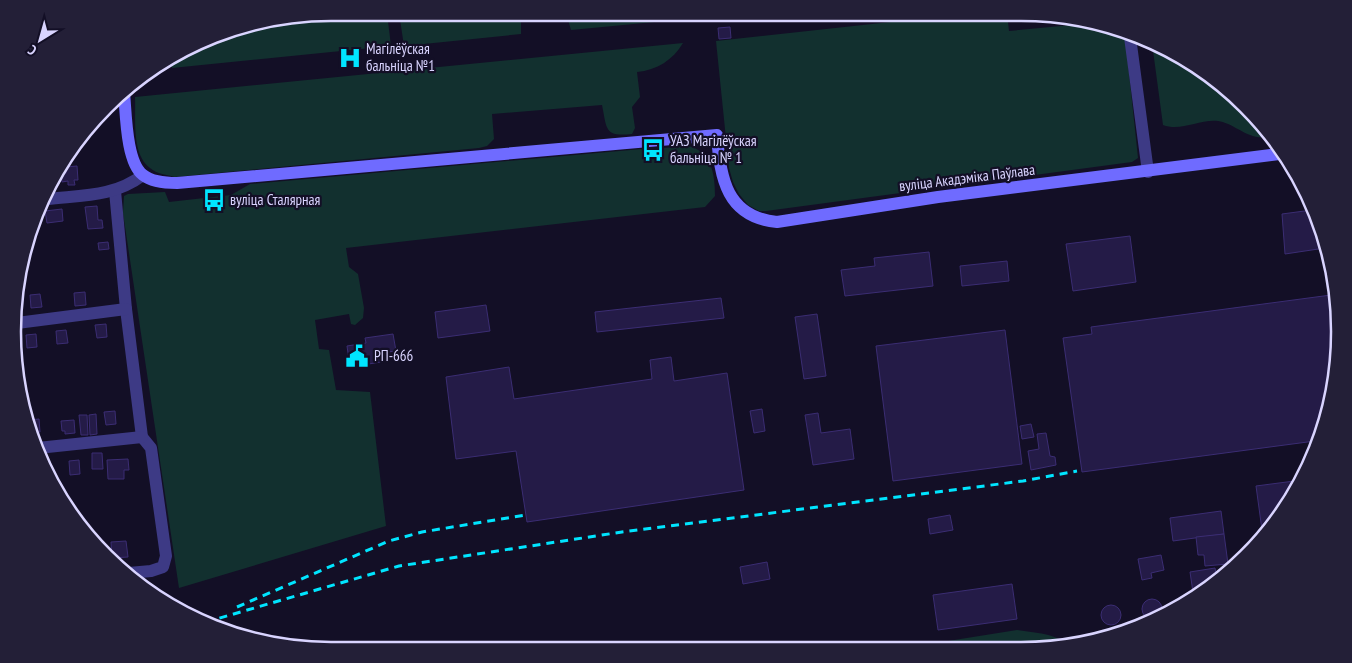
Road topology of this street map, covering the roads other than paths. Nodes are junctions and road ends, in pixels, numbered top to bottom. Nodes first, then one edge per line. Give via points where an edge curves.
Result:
1 (1131, 42) edge
2 (125, 100) edge
3 (1275, 155) edge
4 (1148, 172) junction
5 (143, 175) junction
6 (115, 191) junction
7 (51, 200) edge
8 (126, 309) junction
9 (21, 322) edge
10 (142, 436) junction
11 (44, 447) edge
12 (136, 573) edge

1 - 4 street
2 - 5 main road via 131,154
3 - 4 main road, вуліца Акадэміка Паўлава
4 - 5 main road, вуліца Акадэміка Паўлава via 938,197 777,222 762,221 745,213 729,196 719,161 717,135 176,183 158,182
5 - 6 street
6 - 7 street
6 - 8 street
8 - 9 street
8 - 10 street
10 - 11 street
10 - 12 street via 151,448 166,556 163,567

